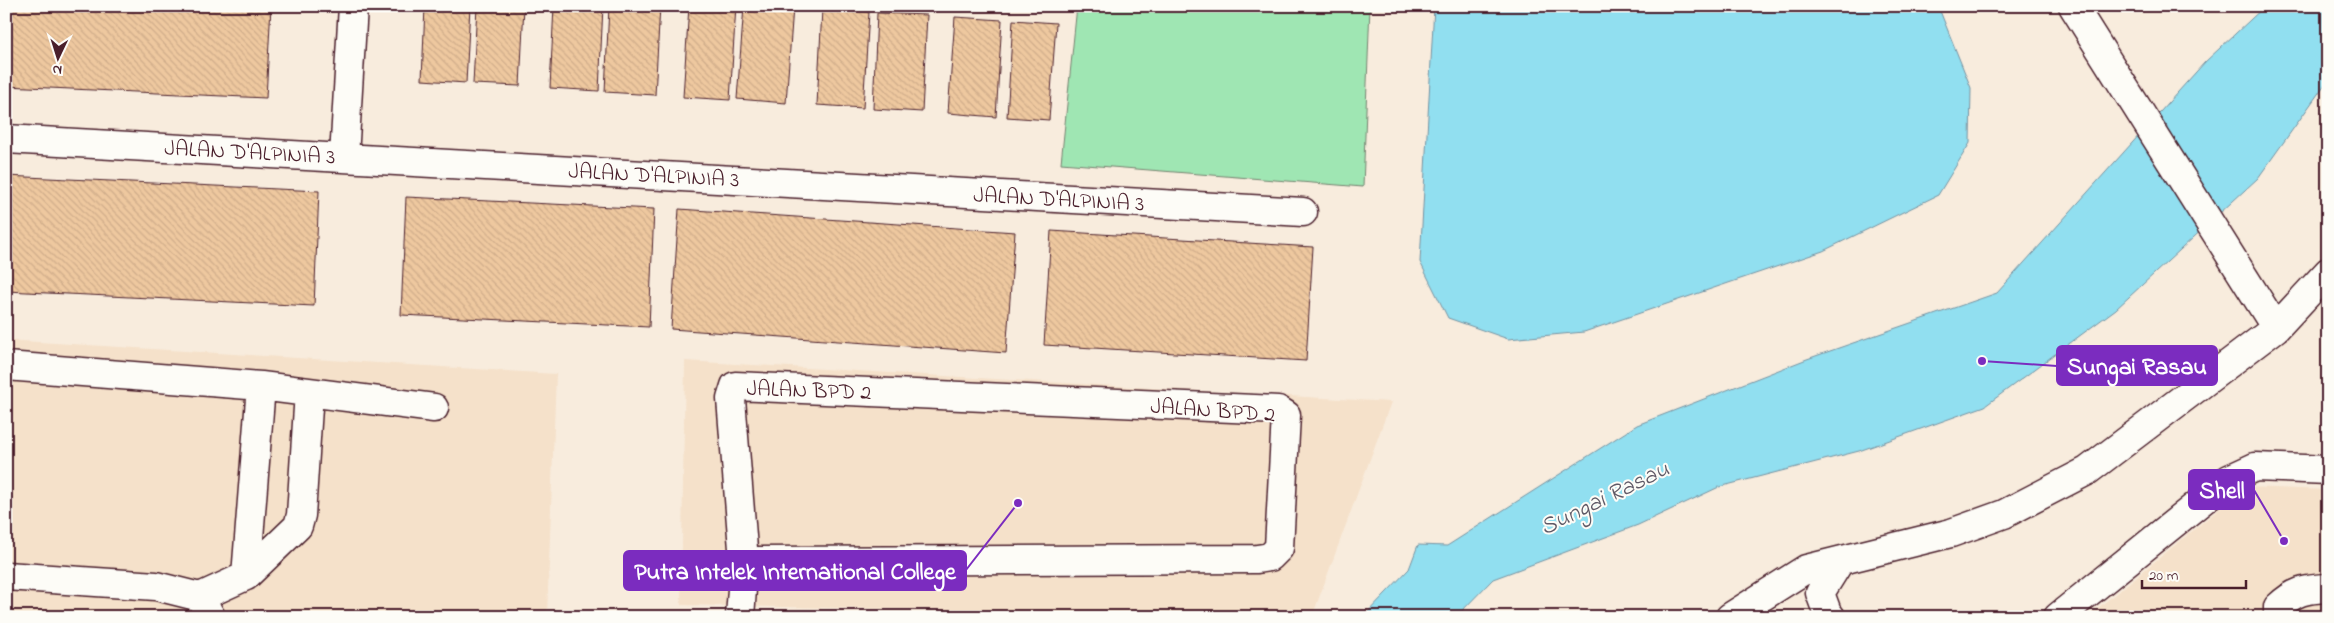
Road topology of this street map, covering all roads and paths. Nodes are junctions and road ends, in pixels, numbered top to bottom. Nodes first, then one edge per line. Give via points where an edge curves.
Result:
1 (353, 6) edge
2 (2073, 6) edge
3 (6, 138) edge
4 (344, 157) junction
5 (1303, 212) dead end
6 (2328, 272) edge
7 (2276, 328) junction
8 (6, 366) edge
9 (261, 386) junction
10 (309, 392) junction
11 (434, 408) dead end
12 (2328, 470) edge
13 (744, 561) junction
14 (1840, 561) junction
15 (6, 576) edge
16 (246, 576) junction
17 (2328, 588) edge
18 (206, 607) edge
19 (742, 615) edge
20 (1730, 617) edge
21 (1831, 617) edge
22 (2058, 617) edge
23 (2278, 617) edge

1 - 4 street
2 - 7 street
3 - 4 street, JALAN D'ALPINIA 3
4 - 5 street, JALAN D'ALPINIA 3
6 - 7 street
7 - 14 street via 2087,471 2004,514 1951,533
8 - 9 street
9 - 10 street
9 - 16 street
10 - 11 street
10 - 16 street via 298,526
12 - 22 street via 2255,467 2229,479
13 - 13 street, JALAN BPD 2 via 1270,557 1279,548 1286,415 1278,410 735,386 731,399
13 - 19 street
14 - 20 street via 1806,568
14 - 21 street via 1820,593
15 - 18 street via 156,586
16 - 18 street
17 - 23 street via 2307,589 2289,596 2278,607

